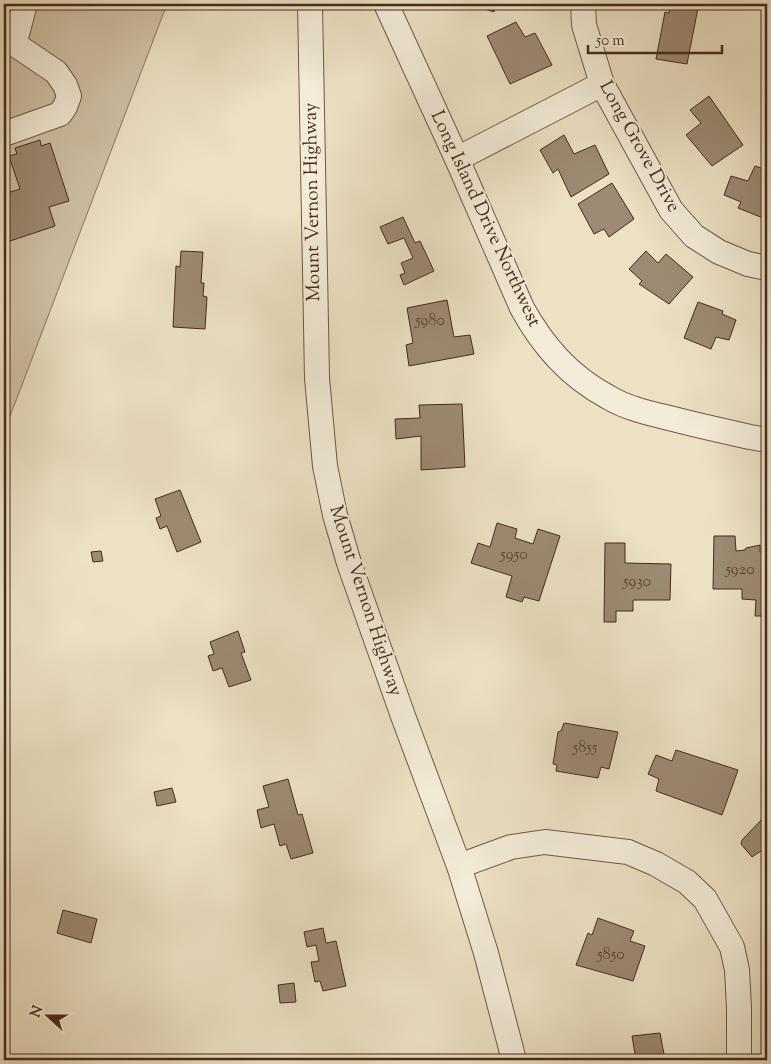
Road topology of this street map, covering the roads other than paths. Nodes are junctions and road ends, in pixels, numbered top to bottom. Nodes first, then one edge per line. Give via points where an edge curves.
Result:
1 (25, 4) edge
2 (386, 4) edge
3 (583, 4) edge
4 (312, 6) edge
5 (7, 43) edge
6 (602, 84) junction
7 (4, 134) edge
8 (457, 160) junction
9 (767, 268) edge
10 (767, 440) edge
11 (459, 866) junction
12 (514, 1060) edge
13 (739, 1060) edge

1 - 5 street via 17,34
2 - 8 street, Long Island Drive Northwest
3 - 6 street, Long Grove Drive via 584,25
4 - 11 street, Mount Vernon Highway via 316,378 325,466 349,562
5 - 7 street via 56,72 69,96 60,114
6 - 8 street
6 - 9 street, Long Grove Drive via 672,210 688,230 719,252
8 - 10 street, Long Island Drive Northwest via 522,308 550,351 577,377 608,398 640,411
11 - 12 street, Mount Vernon Highway
11 - 13 street via 511,848 545,842 628,852 687,882 705,899 732,947 737,970

